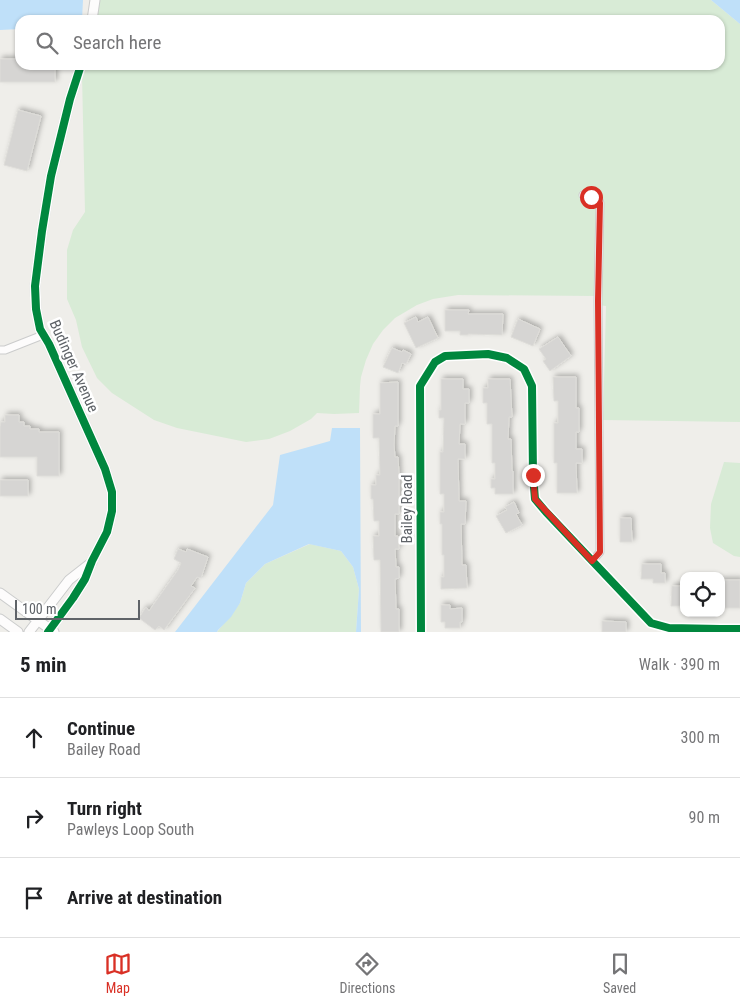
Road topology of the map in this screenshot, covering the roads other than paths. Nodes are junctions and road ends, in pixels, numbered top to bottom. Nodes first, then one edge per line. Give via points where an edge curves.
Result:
1 (95, 0) edge
2 (93, 15) edge
3 (79, 70) edge
4 (583, 195) dead end
5 (43, 335) junction
6 (0, 350) edge
7 (92, 561) junction
8 (592, 561) junction
9 (0, 593) edge
10 (0, 619) edge
11 (38, 620) junction
12 (740, 629) edge
13 (51, 631) edge
14 (18, 632) edge
15 (29, 632) edge
16 (421, 632) edge

1 - 2 street
3 - 5 street, Budinger Avenue via 51,176 42,231 35,286 36,309
4 - 8 street via 598,198 600,203 600,552
5 - 6 street
5 - 7 street, Budinger Avenue via 105,469 112,492 107,532
7 - 11 street, Budinger Avenue via 68,580
7 - 13 street, Budinger Avenue via 85,578
8 - 12 street via 651,623 669,628
8 - 16 street, Bailey Road via 535,499 532,386 524,369 507,358 488,354 446,356 434,362 420,386
9 - 11 street
10 - 14 street
11 - 13 street
11 - 15 street, Budinger Avenue

